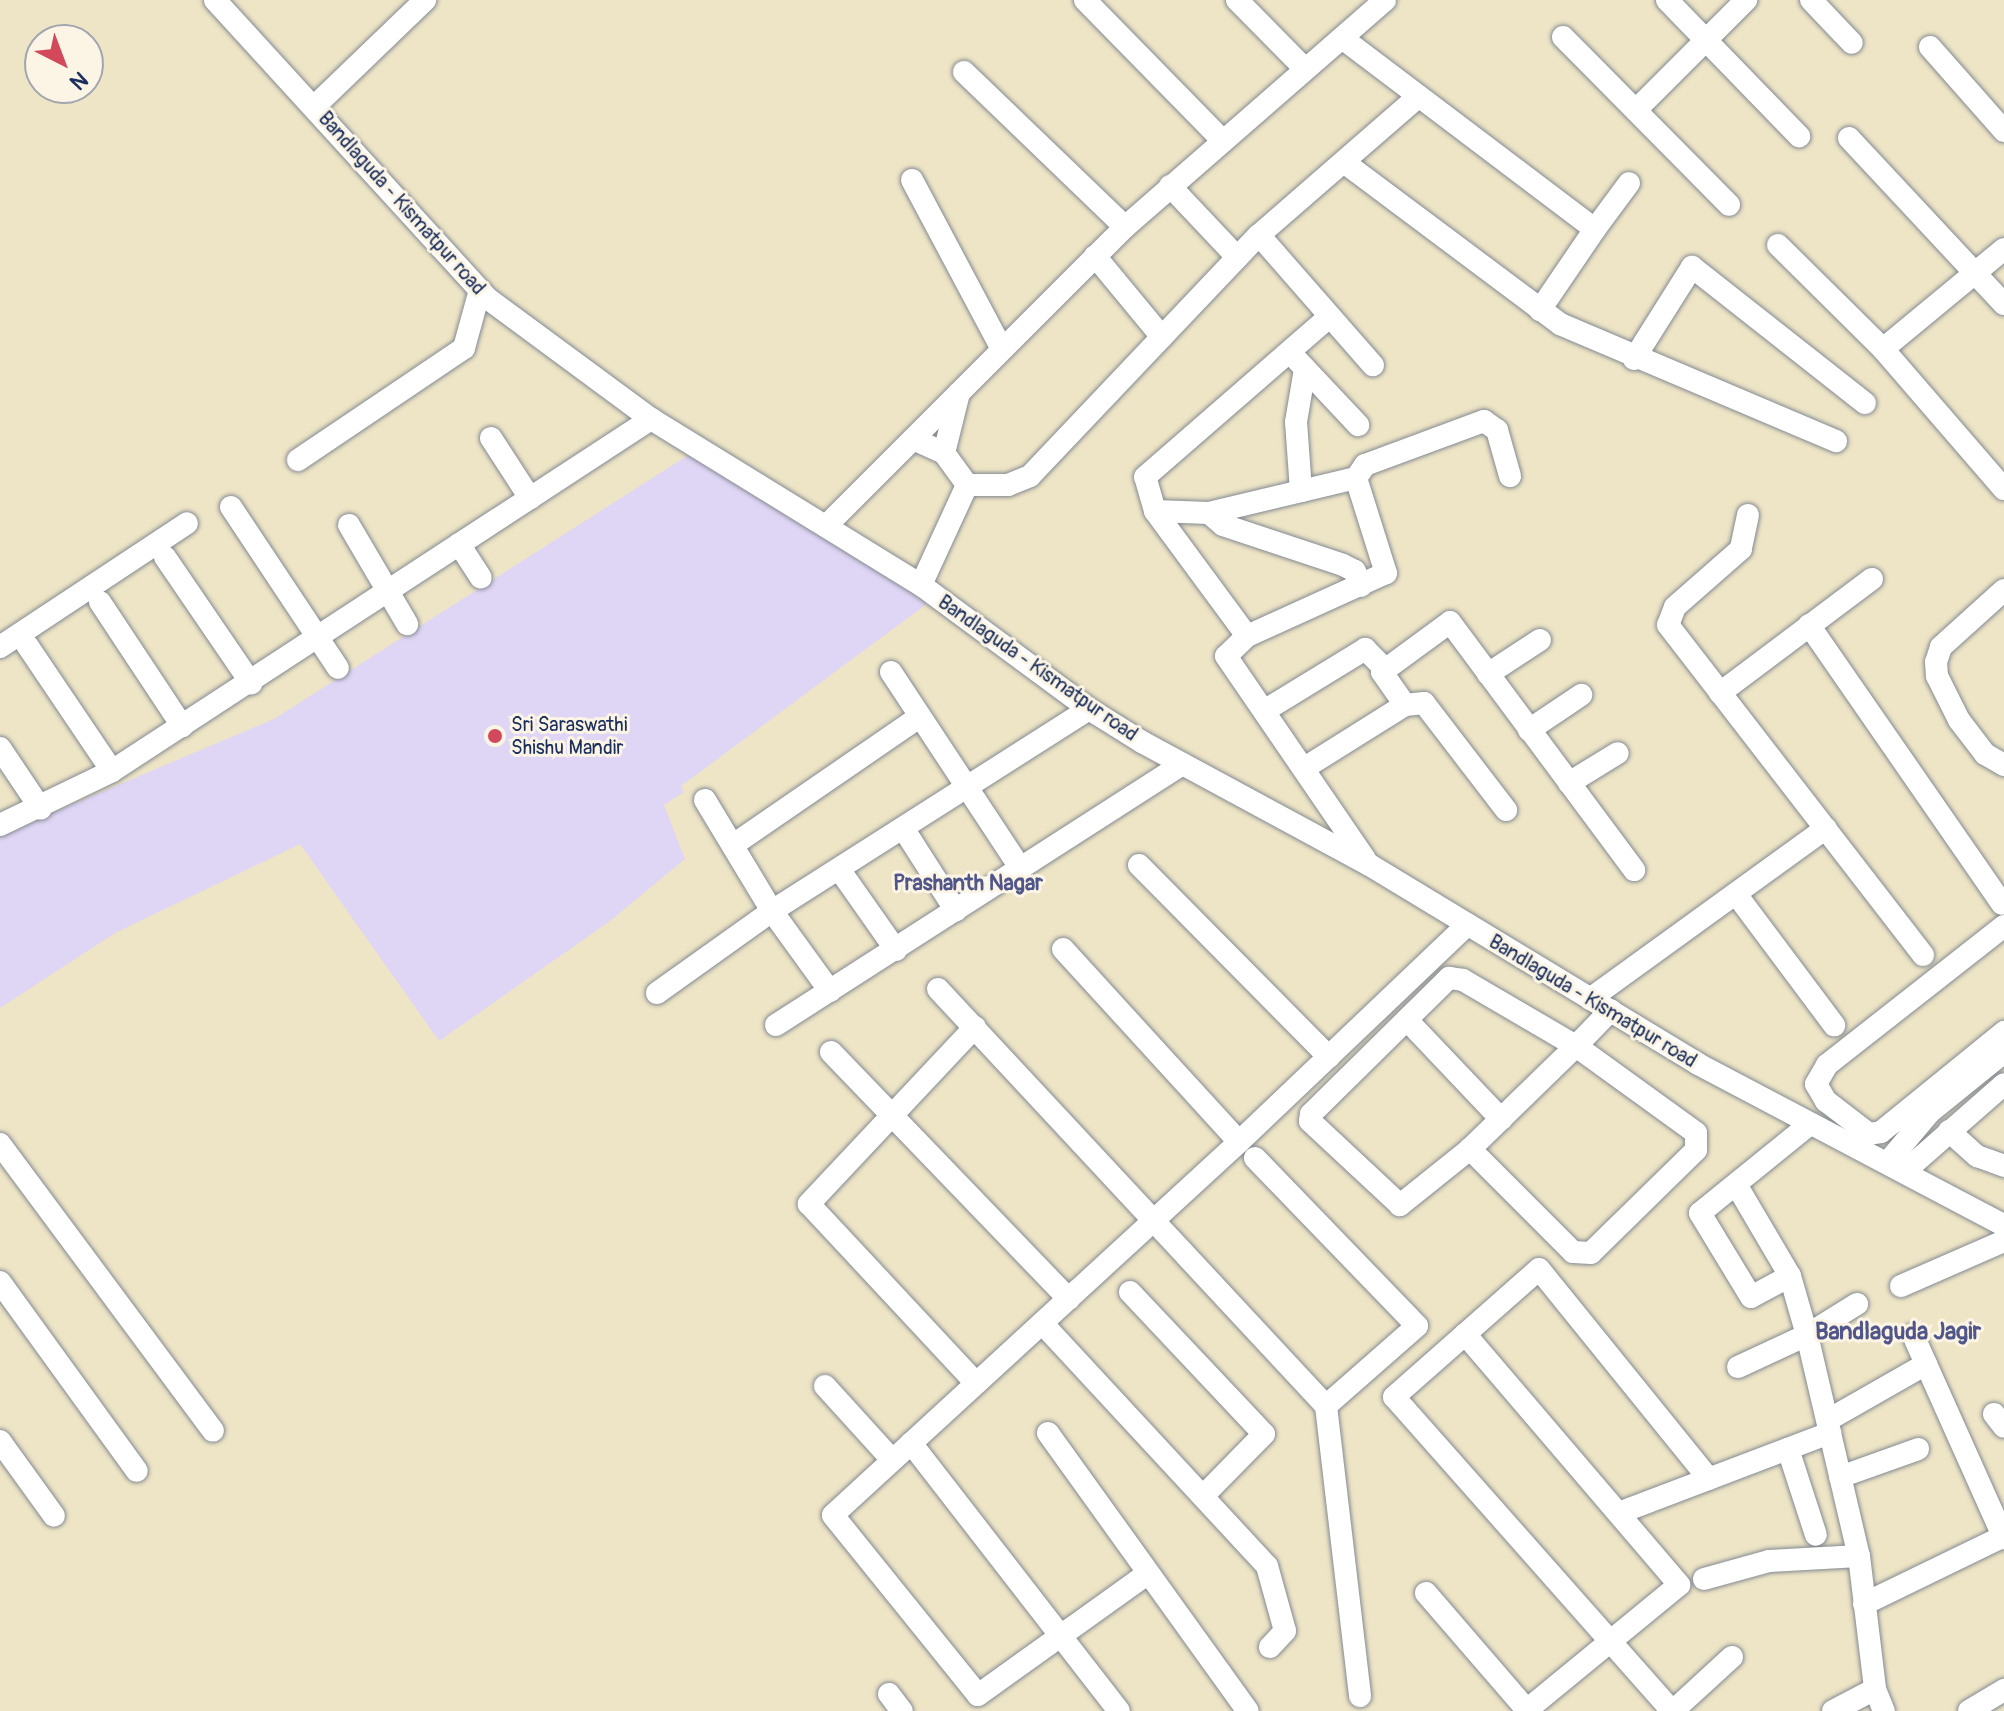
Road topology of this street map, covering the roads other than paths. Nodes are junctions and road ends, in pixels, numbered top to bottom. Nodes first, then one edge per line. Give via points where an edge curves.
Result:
1 (215, 0) edge
2 (425, 0) edge
3 (1085, 0) edge
4 (1237, 0) edge
5 (1385, 0) edge
6 (1667, 0) edge
7 (1746, 0) edge
8 (1811, 0) edge
9 (1563, 37) dead end
10 (1342, 38) junction
11 (1706, 39) junction
12 (1852, 43) dead end
13 (1930, 47) dead end
14 (1304, 68) junction
15 (964, 72) dead end
16 (1418, 97) junction
17 (315, 106) junction
18 (1636, 110) junction
19 (2004, 131) edge
20 (1799, 136) dead end
21 (1849, 138) dead end
22 (1221, 139) junction
23 (1345, 163) junction
24 (912, 180) dead end
25 (1629, 183) dead end
26 (1170, 186) junction
27 (1729, 205) dead end
28 (1125, 227) junction
29 (1595, 229) junction
30 (1259, 235) junction
31 (1778, 245) dead end
32 (2004, 249) edge
33 (1095, 256) junction
34 (1237, 257) junction
35 (1976, 273) junction
36 (480, 290) junction
37 (2004, 304) edge
38 (1540, 310) junction
39 (1327, 319) junction
40 (1162, 337) junction
41 (1002, 349) junction
42 (1883, 349) junction
43 (1289, 351) junction
44 (1634, 359) junction
45 (1373, 365) dead end
46 (1305, 369) junction
47 (959, 392) junction
48 (1865, 403) dead end
49 (651, 419) junction
50 (1358, 425) dead end
51 (491, 438) dead end
52 (913, 439) junction
53 (1836, 441) dead end
54 (944, 453) junction
55 (298, 460) dead end
56 (1510, 476) dead end
57 (1356, 478) junction
58 (967, 485) junction
59 (2004, 489) edge
60 (1301, 491) junction
61 (530, 498) junction
62 (231, 507) dead end
63 (1155, 511) junction
64 (1209, 513) junction
65 (1748, 515) dead end
66 (187, 523) dead end
67 (349, 525) dead end
68 (827, 525) junction
69 (459, 544) junction
70 (165, 557) dead end
71 (481, 578) dead end
72 (1872, 579) dead end
73 (921, 585) junction
74 (1361, 586) junction
75 (388, 590) junction
76 (2004, 590) edge
77 (100, 602) dead end
78 (407, 624) dead end
79 (1809, 625) junction
80 (318, 635) junction
81 (1247, 636) junction
82 (1540, 640) dead end
83 (27, 645) dead end
84 (0, 647) edge
85 (338, 668) dead end
86 (1384, 668) junction
87 (891, 672) dead end
88 (1488, 674) junction
89 (251, 683) junction
90 (1720, 693) junction
91 (1581, 695) dead end
92 (1405, 705) junction
93 (1089, 709) junction
94 (1264, 711) junction
95 (918, 718) junction
96 (182, 726) junction
97 (1529, 730) junction
98 (0, 748) edge
99 (1618, 753) dead end
100 (1183, 764) junction
101 (2004, 765) edge
102 (1306, 767) junction
103 (112, 771) junction
104 (1569, 783) junction
105 (968, 786) junction
106 (705, 800) dead end
107 (41, 809) junction
108 (1506, 810) dead end
109 (0, 825) edge
110 (903, 828) junction
111 (1826, 828) junction
112 (733, 845) junction
113 (1368, 864) junction
114 (1139, 865) dead end
115 (839, 869) junction
116 (1021, 869) junction
117 (1634, 870) dead end
118 (1736, 894) junction
119 (772, 911) junction
120 (956, 911) junction
121 (2003, 915) edge
122 (1467, 925) junction
123 (1063, 949) dead end
124 (896, 950) junction
125 (1923, 955) dead end
126 (938, 989) dead end
127 (830, 991) junction
128 (657, 993) dead end
129 (1590, 999) junction
130 (1611, 1010) junction
131 (1407, 1020) junction
132 (776, 1025) dead end
133 (1834, 1025) dead end
134 (975, 1027) junction
135 (2004, 1032) edge
136 (1576, 1046) junction
137 (831, 1052) dead end
138 (2004, 1052) edge
139 (1329, 1057) junction
140 (2004, 1084) edge
141 (893, 1114) junction
142 (1501, 1119) junction
143 (1810, 1124) junction
144 (1949, 1131) junction
145 (0, 1144) edge
146 (1470, 1149) junction
147 (1247, 1150) junction
148 (2004, 1166) edge
149 (1896, 1167) junction
150 (1737, 1186) junction
151 (1155, 1220) junction
152 (2004, 1225) edge
153 (2004, 1241) edge
154 (1790, 1276) junction
155 (0, 1282) edge
156 (1901, 1286) dead end
157 (1130, 1292) dead end
158 (1069, 1299) junction
159 (1857, 1304) dead end
160 (1042, 1323) junction
161 (1465, 1334) junction
162 (1807, 1335) junction
163 (1913, 1335) dead end
164 (1926, 1364) junction
165 (1738, 1367) dead end
166 (976, 1383) junction
167 (825, 1386) dead end
168 (1326, 1406) junction
169 (1829, 1427) junction
170 (213, 1431) dead end
171 (1048, 1433) dead end
172 (0, 1441) edge
173 (911, 1443) junction
174 (1788, 1449) junction
175 (1918, 1449) dead end
176 (892, 1460) junction
177 (137, 1471) dead end
178 (1840, 1477) junction
179 (1709, 1479) junction
180 (1204, 1495) junction
181 (1619, 1513) junction
182 (54, 1516) dead end
183 (1816, 1535) dead end
184 (2004, 1537) edge
185 (1859, 1556) junction
186 (1147, 1574) junction
187 (1704, 1579) dead end
188 (1426, 1593) dead end
189 (1864, 1604) junction
190 (1063, 1637) junction
191 (1608, 1640) junction
192 (1270, 1647) dead end
193 (1732, 1657) dead end
194 (1875, 1689) junction
195 (2003, 1695) edge
196 (1360, 1696) dead end
197 (984, 1703) edge
198 (1528, 1710) edge
199 (1119, 1711) edge
200 (1248, 1711) edge
201 (1672, 1711) edge
202 (1833, 1711) edge
203 (1884, 1711) edge
204 (1969, 1711) edge

1 - 17 street, Bandlaguda - Kismatpur road
2 - 17 street
3 - 22 street
4 - 14 street
5 - 10 street
6 - 11 street
7 - 11 street
8 - 12 street
9 - 18 street
10 - 14 street
10 - 16 street
11 - 18 street
11 - 20 street
13 - 19 street
14 - 22 street
15 - 28 street
16 - 23 street
16 - 29 street
17 - 36 street, Bandlaguda - Kismatpur road
18 - 27 street
21 - 35 street
22 - 26 street
23 - 30 street
23 - 38 street
24 - 41 street
25 - 29 street
26 - 28 street
26 - 34 street
28 - 33 street
29 - 38 street
30 - 34 street
30 - 39 street
31 - 42 street
32 - 35 street
33 - 40 street
33 - 41 street
34 - 40 street
35 - 37 street
35 - 42 street
36 - 49 street, Bandlaguda - Kismatpur road
36 - 55 street via 464,348
38 - 44 street
39 - 43 street
39 - 45 street
40 - 58 street via 1030,476 1008,485
41 - 47 street
42 - 59 street
43 - 46 street
43 - 63 street via 1148,472 1144,483
44 - 48 street via 1692,267
44 - 53 street
46 - 50 street
46 - 60 street via 1296,422
47 - 52 street
47 - 54 street
49 - 61 street
49 - 68 street, Bandlaguda - Kismatpur road
51 - 61 street
52 - 54 street
52 - 68 street
54 - 58 street
56 - 57 street via 1497,430 1484,421 1365,465
57 - 60 street
57 - 74 street via 1387,569
58 - 73 street
60 - 64 street
61 - 69 street
62 - 80 street
63 - 64 street
63 - 81 street
64 - 74 street via 1223,525 1343,565 1355,571
65 - 90 street via 1741,549 1675,607 1668,625
66 - 84 street
67 - 75 street
68 - 73 street, Bandlaguda - Kismatpur road
69 - 71 street
69 - 75 street
70 - 89 street
72 - 79 street
73 - 93 street, Bandlaguda - Kismatpur road
74 - 81 street
75 - 78 street
75 - 80 street
76 - 101 street via 1941,647 1936,662 1937,676 1959,720 1985,754
77 - 96 street
79 - 90 street
79 - 121 street
80 - 85 street
80 - 89 street
81 - 94 street via 1226,656
82 - 88 street
83 - 103 street
86 - 88 street via 1450,622
86 - 92 street via 1383,677
86 - 94 street via 1365,649
87 - 95 street
88 - 97 street
89 - 96 street
90 - 111 street
91 - 97 street
92 - 102 street
92 - 108 street via 1424,703
93 - 100 street, Bandlaguda - Kismatpur road
93 - 105 street
94 - 102 street
95 - 105 street
95 - 112 street
96 - 103 street
97 - 104 street
98 - 107 street
99 - 104 street
100 - 113 street, Bandlaguda - Kismatpur road
100 - 116 street
102 - 113 street
103 - 107 street
104 - 117 street
105 - 110 street
105 - 116 street
106 - 112 street
107 - 109 street
110 - 115 street
110 - 120 street
111 - 118 street
111 - 125 street
112 - 119 street
113 - 122 street, Bandlaguda - Kismatpur road
114 - 139 street
115 - 119 street
115 - 124 street
116 - 120 street
118 - 129 street
118 - 133 street
119 - 127 street
119 - 128 street
120 - 124 street
121 - 135 street via 1827,1065 1816,1084 1826,1101 1869,1134 1881,1132
122 - 129 street, Bandlaguda - Kismatpur road
122 - 139 street
123 - 147 street
124 - 127 street
126 - 134 street
127 - 132 street
129 - 130 street, Bandlaguda - Kismatpur road
130 - 136 street
130 - 143 street, Bandlaguda - Kismatpur road
131 - 136 street via 1449,978 1463,980
131 - 142 street
131 - 146 street via 1315,1108 1310,1121 1400,1205
134 - 141 street
134 - 151 street
136 - 142 street
136 - 146 street via 1696,1133 1696,1150 1591,1253 1581,1255
137 - 141 street
138 - 149 street via 1930,1112
139 - 147 street
140 - 144 street
141 - 158 street
141 - 166 street via 809,1204
142 - 146 street
143 - 149 street, Bandlaguda - Kismatpur road
143 - 150 street
144 - 148 street via 1977,1156
144 - 149 street
145 - 170 street
147 - 151 street
147 - 168 street via 1417,1326
149 - 152 street, Bandlaguda - Kismatpur road
150 - 154 street
150 - 154 street via 1700,1213 1751,1297
151 - 158 street
151 - 168 street
153 - 156 street
154 - 162 street
155 - 177 street
157 - 180 street via 1264,1434
158 - 160 street
159 - 162 street
160 - 166 street
160 - 180 street
161 - 179 street via 1539,1269
161 - 181 street
161 - 191 street via 1394,1397
162 - 165 street
162 - 169 street
163 - 164 street
164 - 169 street
164 - 184 street
166 - 173 street
167 - 176 street
168 - 196 street
169 - 174 street
169 - 178 street
171 - 186 street
172 - 182 street
173 - 176 street
173 - 190 street
174 - 179 street
174 - 183 street
175 - 178 street
176 - 197 street via 833,1515
178 - 185 street
179 - 181 street
180 - 192 street via 1267,1566 1285,1631
181 - 191 street via 1679,1585
184 - 189 street
185 - 187 street via 1769,1561
185 - 189 street
186 - 190 street
186 - 200 street
188 - 198 street
189 - 194 street
190 - 197 street
190 - 199 street
191 - 198 street
191 - 201 street
193 - 201 street
194 - 202 street
194 - 203 street
195 - 204 street

